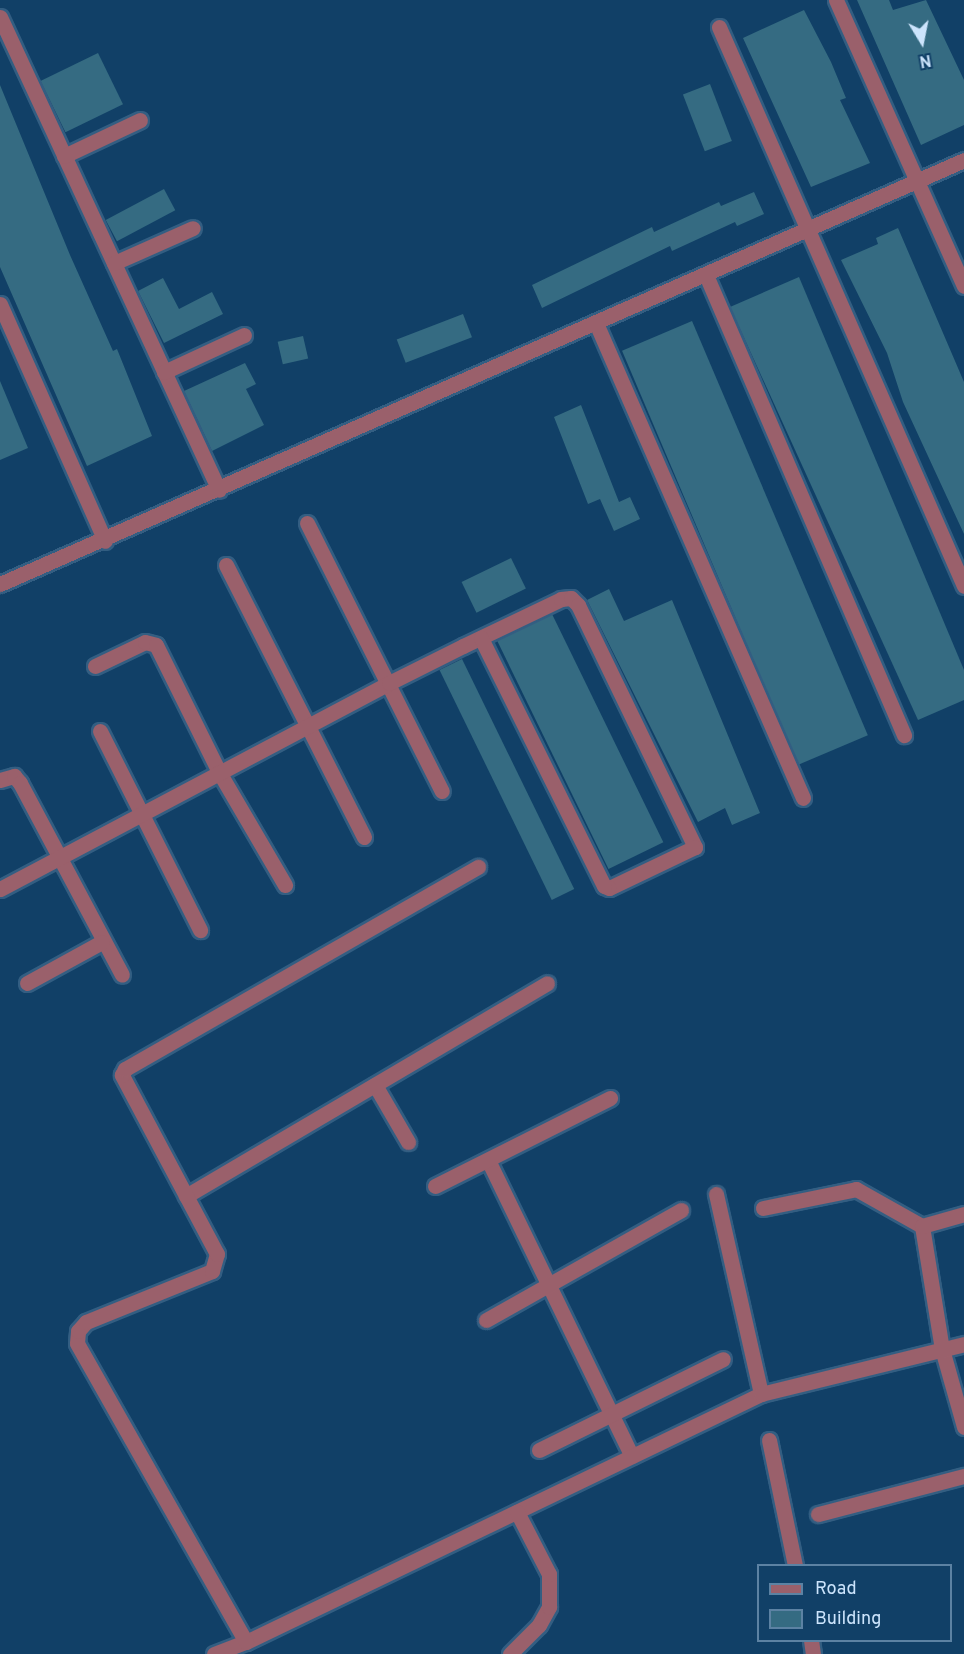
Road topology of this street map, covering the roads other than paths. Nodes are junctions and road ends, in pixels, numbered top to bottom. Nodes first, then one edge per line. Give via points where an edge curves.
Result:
1 (836, 0) edge
2 (0, 17) edge
3 (719, 27) dead end
4 (140, 120) dead end
5 (64, 156) junction
6 (964, 160) edge
7 (919, 180) junction
8 (194, 228) dead end
9 (811, 228) junction
10 (114, 263) junction
11 (706, 275) junction
12 (964, 286) edge
13 (0, 304) edge
14 (596, 323) junction
15 (244, 335) dead end
16 (164, 372) junction
17 (219, 490) junction
18 (308, 523) dead end
19 (105, 541) junction
20 (226, 565) dead end
21 (0, 584) edge
22 (964, 586) edge
23 (481, 638) junction
24 (95, 666) dead end
25 (389, 682) junction
26 (307, 726) junction
27 (100, 731) dead end
28 (904, 735) dead end
29 (219, 772) junction
30 (0, 780) edge
31 (442, 790) dead end
32 (803, 798) dead end
33 (141, 814) junction
34 (364, 837) dead end
35 (58, 858) junction
36 (478, 867) dead end
37 (285, 885) dead end
38 (0, 889) edge
39 (200, 930) dead end
40 (102, 942) junction
41 (122, 975) dead end
42 (27, 983) dead end
43 (547, 983) dead end
44 (375, 1085) junction
45 (610, 1098) dead end
46 (408, 1142) dead end
47 (488, 1160) junction
48 (435, 1186) dead end
49 (716, 1194) dead end
50 (186, 1196) junction
51 (764, 1208) dead end
52 (681, 1210) dead end
53 (964, 1214) edge
54 (922, 1226) junction
55 (550, 1284) junction
56 (486, 1320) dead end
57 (964, 1344) edge
58 (942, 1349) junction
59 (723, 1359) dead end
60 (760, 1394) junction
61 (612, 1414) junction
62 (964, 1427) edge
63 (769, 1440) dead end
64 (539, 1450) dead end
65 (632, 1456) junction
66 (964, 1476) edge
67 (517, 1512) junction
68 (818, 1514) dead end
69 (795, 1564) edge
70 (246, 1642) junction
71 (214, 1654) edge
72 (510, 1654) edge

1 - 7 street
2 - 5 street
3 - 9 street
4 - 5 street
5 - 10 street
6 - 7 street
7 - 9 street
7 - 12 street
8 - 10 street
9 - 11 street
9 - 22 street
10 - 16 street
11 - 14 street
11 - 28 street
13 - 19 street
14 - 17 street
14 - 32 street
15 - 16 street
16 - 17 street
17 - 19 street
18 - 25 street
19 - 21 street
20 - 26 street
23 - 23 street via 561,599 571,598 578,605 695,848 609,888 603,886
23 - 25 street
24 - 29 street via 145,642 156,645
25 - 26 street
25 - 31 street
26 - 29 street
26 - 34 street
27 - 33 street
29 - 33 street
29 - 37 street
30 - 35 street via 14,776 20,783
33 - 35 street
33 - 39 street
35 - 38 street
35 - 40 street
36 - 50 street via 125,1069 124,1080
40 - 41 street
40 - 42 street
43 - 44 street
44 - 46 street
44 - 50 street
45 - 47 street
47 - 48 street
47 - 55 street
49 - 60 street
50 - 70 street via 217,1254 212,1271 86,1322 78,1332 77,1343
51 - 54 street via 856,1189
52 - 55 street
53 - 54 street
54 - 58 street
55 - 56 street
55 - 61 street
57 - 58 street
58 - 60 street
58 - 62 street
59 - 61 street
60 - 65 street
61 - 64 street
61 - 65 street
63 - 69 street
65 - 67 street
66 - 68 street
67 - 70 street
67 - 72 street via 549,1574 549,1607 539,1625
70 - 71 street

